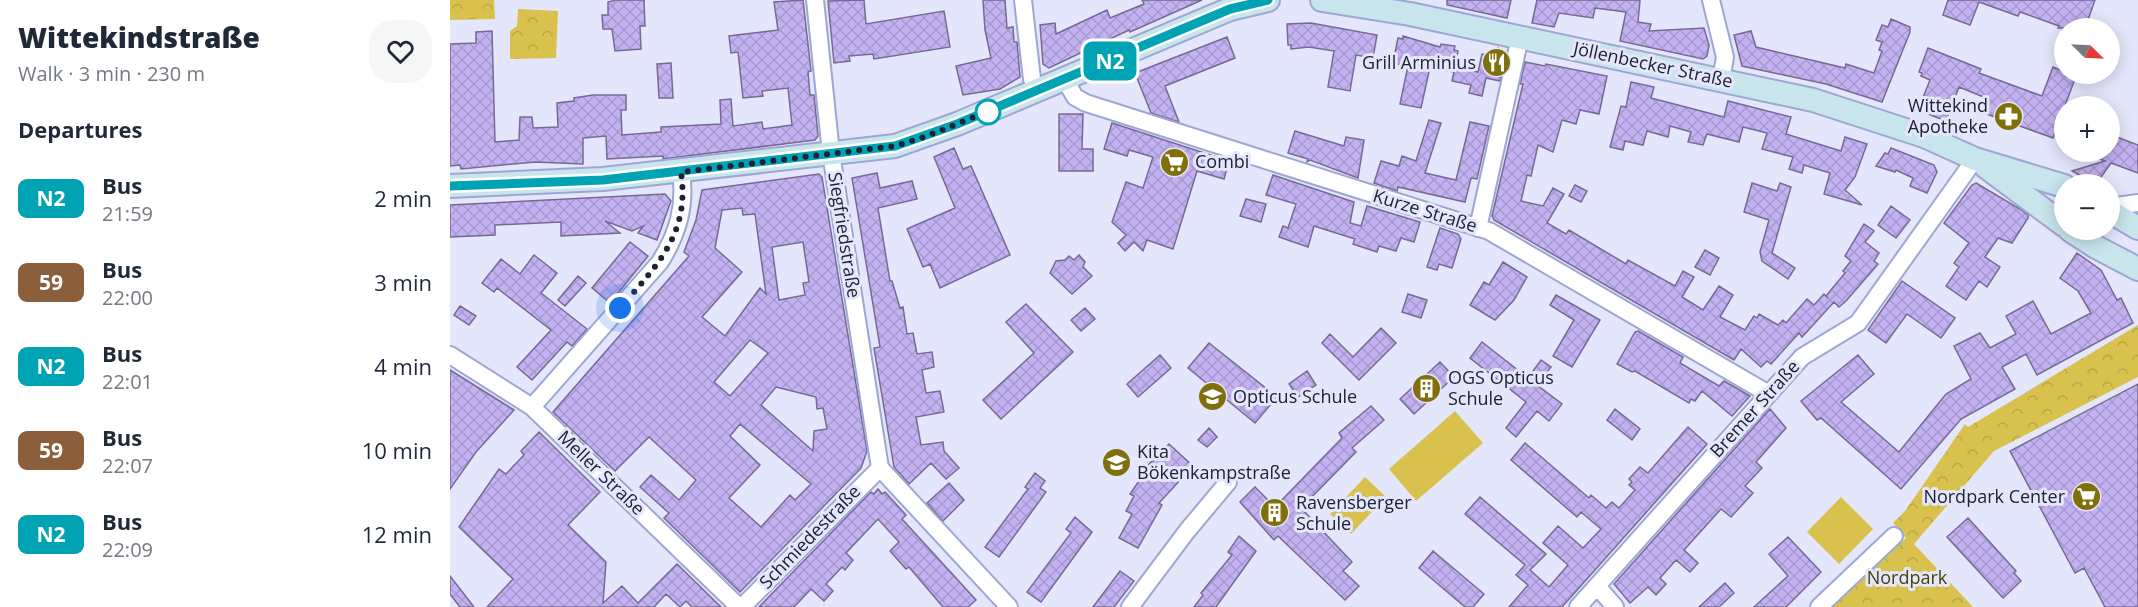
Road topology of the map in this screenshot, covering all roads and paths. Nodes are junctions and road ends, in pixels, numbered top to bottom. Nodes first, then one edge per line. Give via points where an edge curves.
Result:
1 (815, 0) edge
2 (1023, 0) edge
3 (1268, 0) edge
4 (1322, 0) edge
5 (1711, 0) edge
6 (1229, 4) edge
7 (1386, 5) edge
8 (1520, 37) junction
9 (1065, 80) junction
10 (1721, 80) junction
11 (1037, 91) junction
12 (831, 153) junction
13 (1975, 159) junction
14 (681, 172) junction
15 (2054, 183) edge
16 (450, 186) edge
17 (2138, 203) edge
18 (2120, 207) edge
19 (2120, 216) edge
20 (2054, 218) edge
21 (1478, 228) junction
22 (2138, 228) edge
23 (2085, 240) edge
24 (2138, 268) edge
25 (450, 355) edge
26 (1767, 393) junction
27 (532, 407) junction
28 (880, 468) junction
29 (1228, 482) dead end
30 (1894, 536) dead end
31 (1597, 586) junction
32 (740, 607) edge
33 (1009, 607) edge
34 (1130, 607) edge
35 (1578, 607) edge
36 (1615, 607) edge
37 (1819, 607) edge

1 - 12 street, Siegfriedstraße
2 - 11 street via 1032,79
3 - 6 main road
4 - 7 main road, Jöllenbecker Straße
5 - 10 street via 1725,57
6 - 9 main road
7 - 8 main road, Jöllenbecker Straße
8 - 10 main road, Jöllenbecker Straße
8 - 21 street
9 - 11 main road
9 - 21 street, Kurze Straße via 1075,97 1086,103
10 - 13 main road, Jöllenbecker Straße via 1849,111 1924,136
11 - 12 main road via 913,141
12 - 14 main road
12 - 28 street, Siegfriedstraße
13 - 15 main road, Jöllenbecker Straße
13 - 20 main road, Jöllenbecker Straße
13 - 26 street, Bremer Straße via 1858,323 1802,357
14 - 16 main road via 551,183
14 - 27 street via 683,207 671,245
17 - 18 street
19 - 22 main road
21 - 26 street, Kurze Straße
23 - 24 main road
25 - 27 street, Meller Straße
26 - 31 street, Bremer Straße
27 - 32 street, Meller Straße
28 - 32 street, Schmiedestraße
28 - 33 street
29 - 34 street
30 - 37 street
31 - 35 street, Bremer Straße
31 - 36 street

